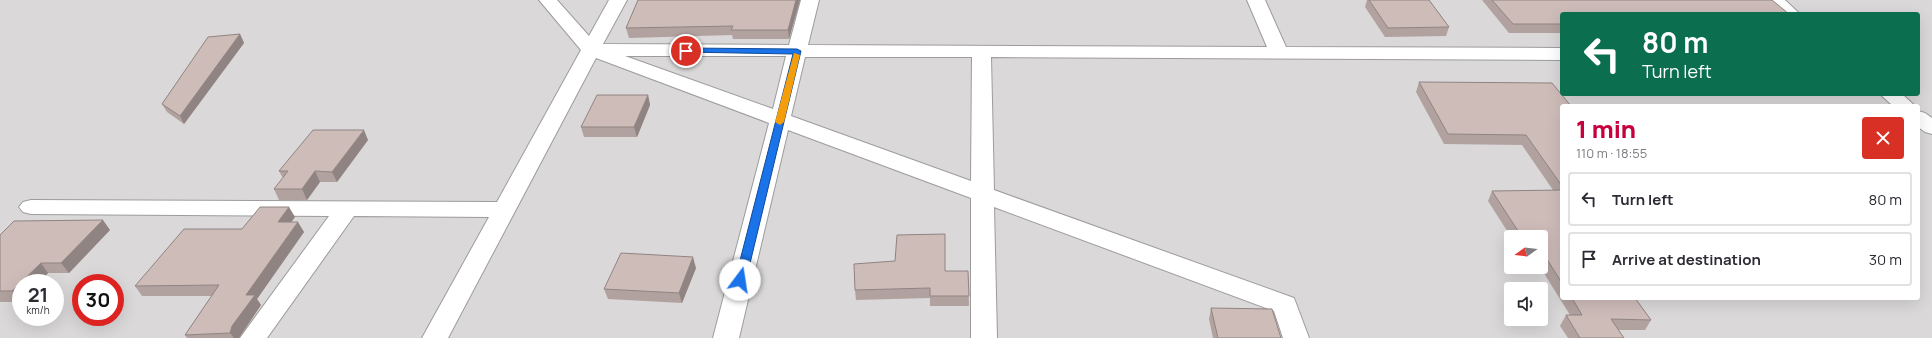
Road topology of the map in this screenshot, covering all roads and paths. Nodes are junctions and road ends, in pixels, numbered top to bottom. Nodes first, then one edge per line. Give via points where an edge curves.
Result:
1 (548, 0) edge
2 (618, 0) edge
3 (810, 0) edge
4 (1256, 0) edge
5 (1774, 0) edge
6 (1789, 12) edge
7 (591, 50) junction
8 (797, 51) junction
9 (981, 52) junction
10 (1279, 53) junction
11 (1560, 54) edge
12 (1892, 96) edge
13 (1902, 104) edge
14 (1920, 119) edge
15 (780, 120) junction
16 (1932, 128) edge
17 (982, 195) junction
18 (31, 207) dead end
19 (347, 209) junction
20 (504, 210) junction
21 (253, 338) edge
22 (435, 338) edge
23 (726, 338) edge
24 (984, 338) edge
25 (1296, 338) edge

1 - 7 street
2 - 7 street
3 - 8 street
4 - 10 street
5 - 6 street
7 - 8 street
7 - 15 street
7 - 20 street
8 - 9 street
8 - 15 street
9 - 10 street
9 - 17 street
10 - 11 street
12 - 13 street
14 - 16 street
15 - 17 street
15 - 23 street
17 - 24 street
17 - 25 street via 1285,305
18 - 19 street
19 - 20 street
19 - 21 street
20 - 22 street

